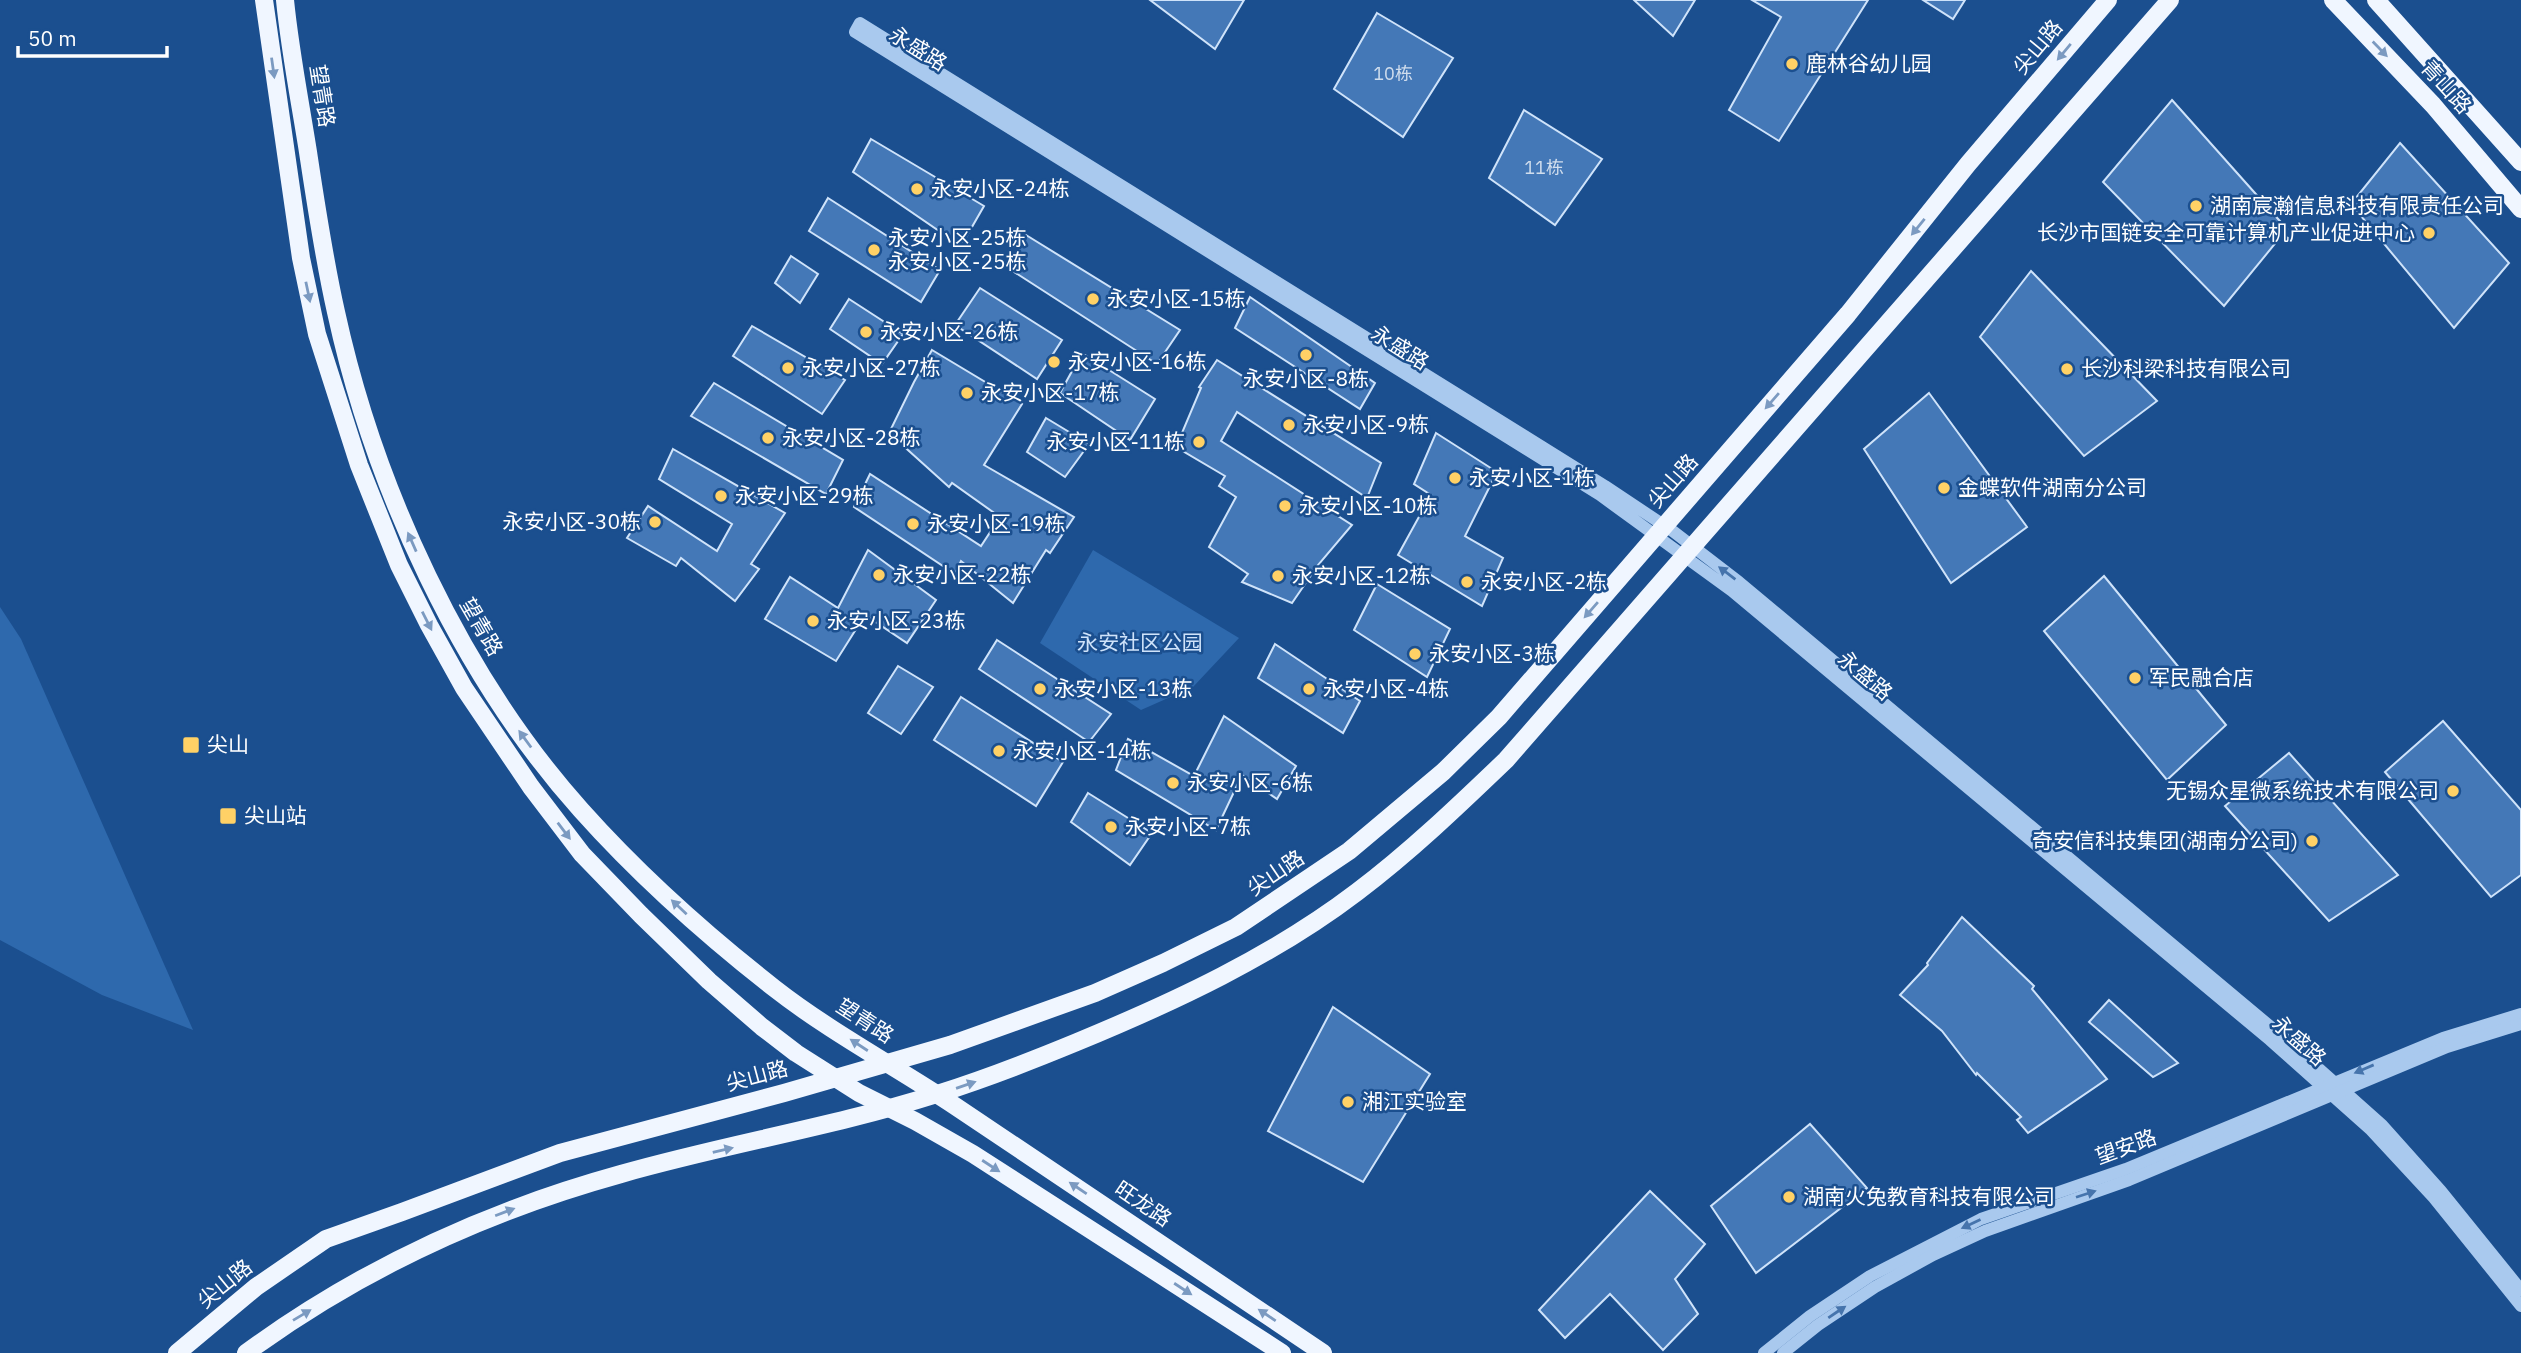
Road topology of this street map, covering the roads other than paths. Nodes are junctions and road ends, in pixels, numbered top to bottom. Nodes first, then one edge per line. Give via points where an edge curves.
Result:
1 (264, 0) edge
2 (285, 0) edge
3 (2108, 0) edge
4 (2170, 0) edge
5 (2333, 0) edge
6 (2376, 0) edge
7 (2521, 162) edge
8 (2521, 209) edge
9 (1660, 530) junction
10 (1690, 552) junction
11 (2521, 1014) edge
12 (2521, 1024) edge
13 (887, 1063) junction
14 (834, 1079) junction
15 (2333, 1089) junction
16 (937, 1094) junction
17 (889, 1109) junction
18 (2521, 1290) edge
19 (2521, 1306) edge
20 (177, 1353) edge
21 (246, 1353) edge
22 (1282, 1353) edge
23 (1323, 1353) edge
24 (1764, 1353) edge
25 (1783, 1353) edge

1 -> 14 main road, 望青路 via 299,245 317,334 359,465 429,625 464,688 582,854 709,981 762,1027
13 -> 2 main road, 望青路 via 778,991 618,849 544,765 462,640 430,583 381,465 336,316
3 -> 9 main road, 尖山路 via 1848,314
4 - 10 main road
5 -> 8 main road, 青山路 via 2433,104
6 - 7 main road, 青山路
9 - 9 street, 永盛路 via 1594,478 860,23 855,33
9 - 10 street, 永盛路
9 -> 13 main road, 尖山路 via 1499,717 1453,763 1379,827 1307,880 1237,927 1095,993
10 - 15 street, 永盛路
16 -> 10 main road via 998,1074 1173,1000 1280,942 1358,892 1506,760
11 -> 15 street, 望安路 via 2443,1038
12 - 15 street, 望安路
13 - 14 main road, 尖山路
13 - 16 main road, 望青路
14 - 17 main road, 望青路
14 - 20 main road, 尖山路 via 559,1153 326,1238 256,1286
15 - 18 street, 永盛路 via 2390,1134
15 - 19 street, 永盛路 via 2434,1198
15 -> 24 street, 望安路 via 1981,1219 1870,1276
25 -> 15 street, 望安路 via 1875,1287 1933,1255 1985,1231 2129,1180
16 - 17 main road
23 -> 16 main road, 旺龙路
21 -> 17 main road via 278,1329 407,1255 547,1196
17 -> 22 main road via 973,1154

